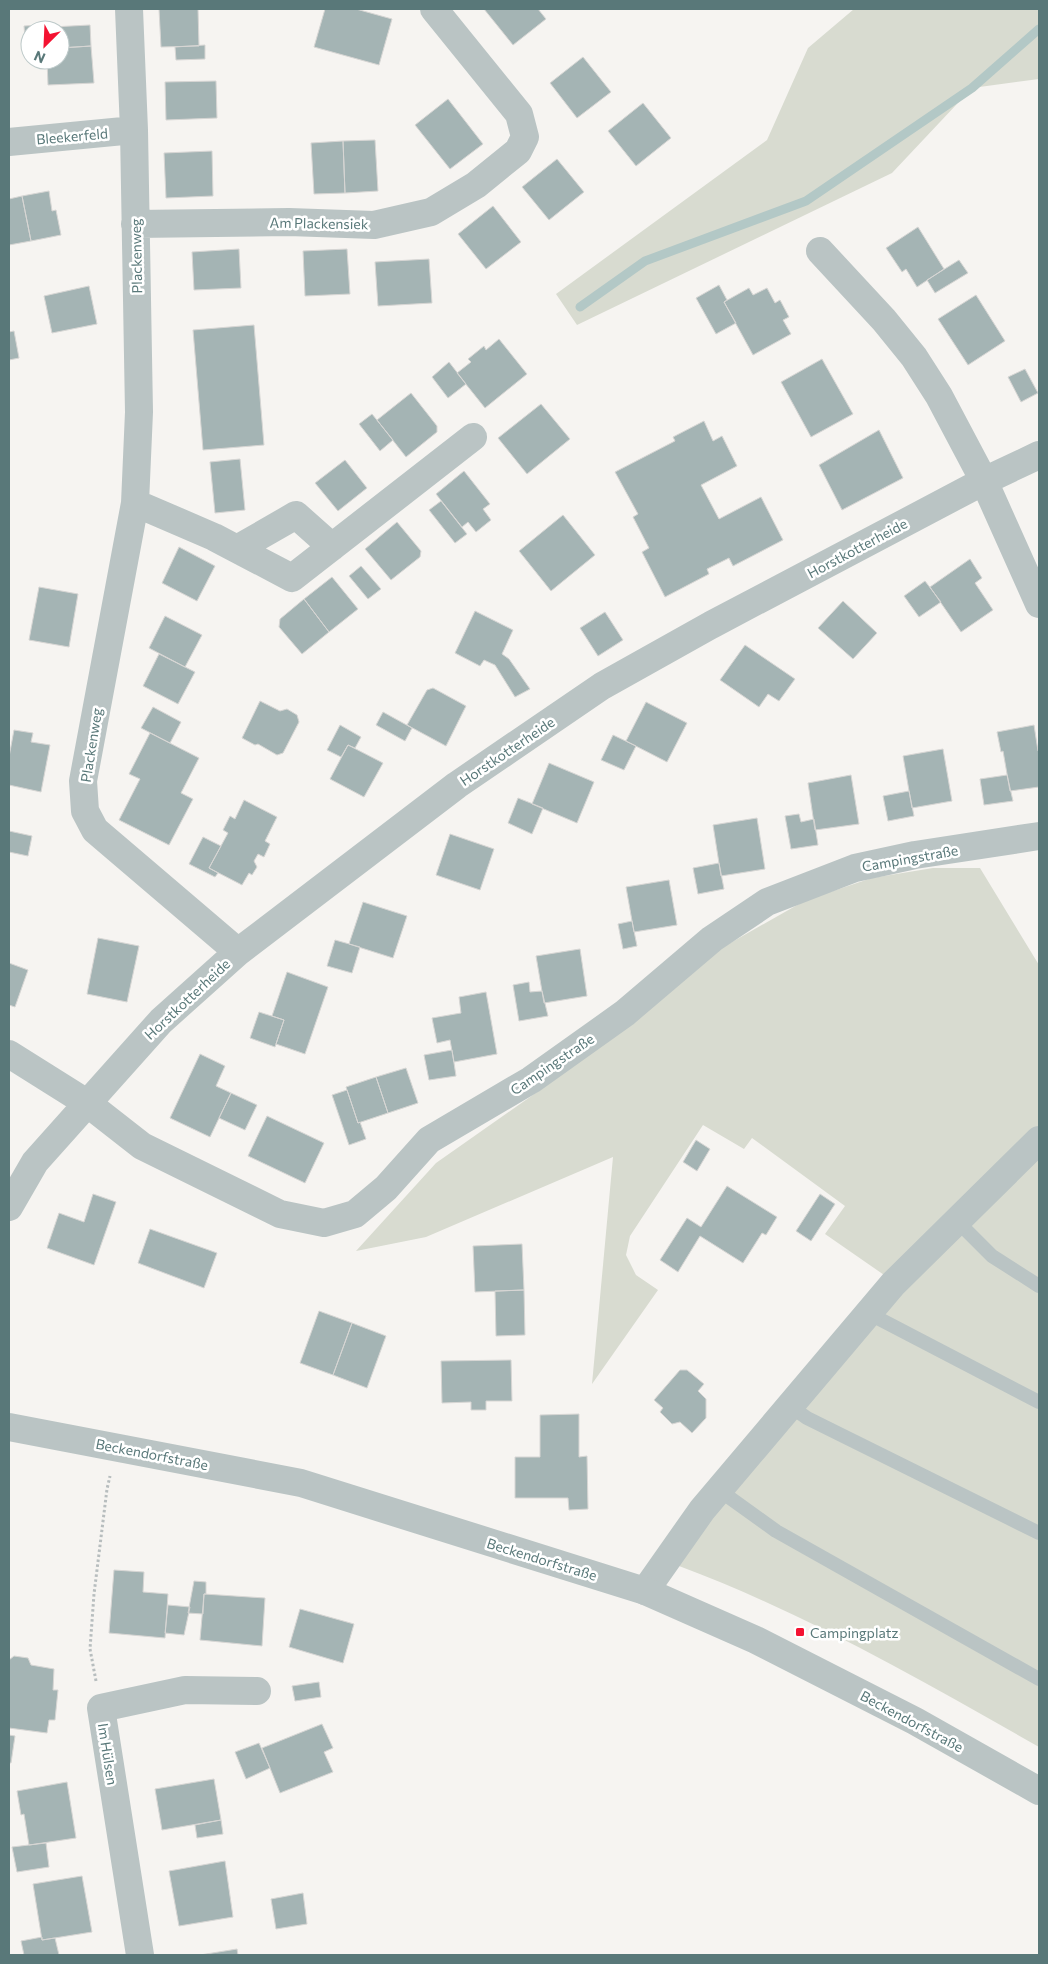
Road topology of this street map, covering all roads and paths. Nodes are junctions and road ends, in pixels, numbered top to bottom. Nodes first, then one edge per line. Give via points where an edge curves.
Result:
1 (129, 9) edge
2 (434, 9) edge
3 (134, 130) junction
4 (9, 142) edge
5 (135, 224) junction
6 (820, 251) dead end
7 (473, 437) dead end
8 (1039, 456) edge
9 (984, 481) junction
10 (135, 503) junction
11 (332, 547) junction
12 (237, 549) junction
13 (1039, 604) edge
14 (1039, 836) edge
15 (238, 952) junction
16 (9, 1054) edge
17 (87, 1103) junction
18 (1036, 1150) edge
19 (9, 1207) edge
20 (957, 1221) junction
21 (1039, 1286) edge
22 (868, 1313) junction
23 (1039, 1402) edge
24 (790, 1406) junction
25 (9, 1427) edge
26 (118, 1447) junction
27 (719, 1490) junction
28 (1039, 1533) edge
29 (645, 1591) junction
30 (1039, 1679) edge
31 (257, 1691) dead end
32 (101, 1708) junction
33 (1039, 1791) edge
34 (140, 1955) edge

1 - 3 street, Plackenweg
2 - 5 street, Am Plackensiek via 520,114 525,137 518,151 476,185 431,212 374,225 289,222
3 - 4 street, Bleekerfeld
3 - 5 street, Plackenweg
5 - 10 street, Plackenweg via 139,412
6 - 9 street via 914,357 939,396
7 - 11 street
8 - 9 street, Horstkotterheide
9 - 13 street
9 - 15 street, Horstkotterheide via 602,686 457,785
10 - 12 street
10 - 15 street, Plackenweg via 83,781 85,811 95,830
11 - 12 street via 292,578
11 - 12 street via 296,515
14 - 17 street, Campingstraße via 915,855 855,868 767,902 712,938 625,1013 531,1080 429,1140 386,1188 355,1214 324,1223 280,1214 142,1146
15 - 17 street, Horstkotterheide via 161,1020
16 - 17 street
17 - 19 street, Horstkotterheide via 35,1162
18 - 20 street
20 - 21 lane via 992,1256
20 - 22 street
22 - 23 lane
22 - 24 street
24 - 27 street
24 - 28 lane via 807,1418
25 - 26 street, Beckendorfstraße
26 - 29 street, Beckendorfstraße via 301,1483
26 - 32 path via 107,1489 90,1649
27 - 29 street
27 - 30 lane via 776,1531
29 - 33 street, Beckendorfstraße via 756,1640 915,1721
31 - 32 street, Im Hülsen via 185,1690
32 - 34 street, Im Hülsen

